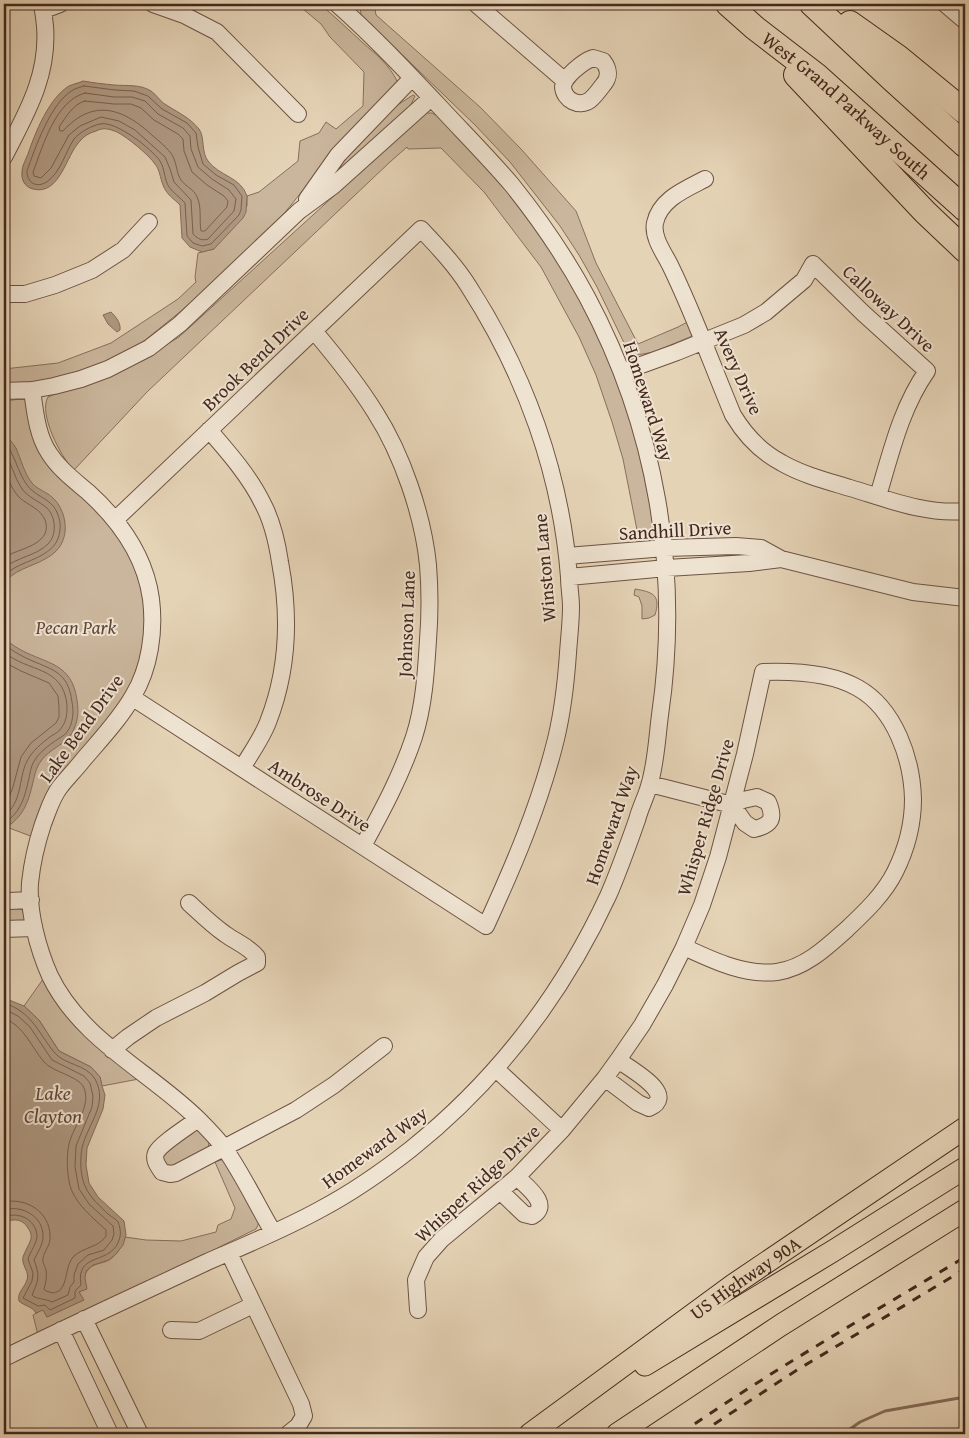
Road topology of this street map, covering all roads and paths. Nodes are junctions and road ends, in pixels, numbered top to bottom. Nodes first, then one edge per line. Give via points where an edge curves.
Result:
1 (60, 4) edge
2 (152, 4) edge
3 (476, 4) edge
4 (728, 4) edge
5 (812, 4) edge
6 (823, 4) edge
7 (945, 4) edge
8 (343, 6) edge
9 (42, 7) edge
10 (965, 21) edge
11 (755, 28) junction
12 (412, 78) junction
13 (565, 81) dead end
14 (431, 98) junction
15 (965, 112) edge
16 (298, 114) dead end
17 (965, 145) edge
18 (4, 157) edge
19 (705, 180) dead end
20 (965, 209) edge
21 (299, 211) junction
22 (149, 222) dead end
23 (421, 228) joint
24 (965, 250) edge
25 (4, 294) edge
26 (314, 331) junction
27 (704, 341) junction
28 (622, 372) junction
29 (32, 390) junction
30 (4, 391) edge
31 (209, 430) junction
32 (878, 496) junction
33 (965, 512) edge
34 (116, 519) junction
35 (665, 548) junction
36 (567, 556) junction
37 (781, 559) junction
38 (667, 568) junction
39 (568, 577) junction
40 (965, 598) edge
41 (133, 698) junction
42 (242, 768) junction
43 (650, 784) junction
44 (732, 805) junction
45 (363, 846) junction
46 (31, 900) junction
47 (4, 903) edge
48 (189, 904) dead end
49 (486, 926) joint
50 (34, 928) junction
51 (4, 929) edge
52 (684, 947) junction
53 (384, 1046) dead end
54 (112, 1050) junction
55 (618, 1060) junction
56 (496, 1069) junction
57 (605, 1078) junction
58 (198, 1119) junction
59 (965, 1128) edge
60 (562, 1130) junction
61 (224, 1148) junction
62 (965, 1168) edge
63 (517, 1177) junction
64 (500, 1192) junction
65 (965, 1210) edge
66 (273, 1232) junction
67 (229, 1253) junction
68 (253, 1306) junction
69 (418, 1310) dead end
70 (84, 1319) junction
71 (61, 1330) junction
72 (170, 1330) dead end
73 (4, 1358) edge
74 (560, 1412) junction
75 (110, 1434) edge
76 (140, 1434) edge
77 (288, 1434) edge
78 (530, 1434) edge
79 (617, 1434) edge

1 - 9 street
2 - 16 street via 184,15 216,32
3 - 13 street
4 - 11 highway, West Grand Parkway South
5 - 17 highway
6 - 15 highway via 898,57
7 - 10 street
8 - 12 street, Homeward Way
9 - 18 street via 46,36 44,63 35,92
11 - 20 highway, West Grand Parkway South via 816,75
11 - 24 highway via 807,88
12 - 14 street, Homeward Way
12 - 21 street via 338,155
14 - 21 street via 333,186
14 - 28 street, Homeward Way via 508,181 539,221 586,295
19 - 27 street, Avery Drive via 675,195 658,214 654,225 656,238
21 - 29 street via 180,324 149,348 108,369
22 - 25 street via 123,250 92,270 55,286 25,294
23 - 26 street, Brook Bend Drive
23 - 36 street, Winston Lane via 468,285 512,361 545,448 557,493
26 - 31 street, Brook Bend Drive
26 - 45 street, Johnson Lane via 371,406 400,459 422,529 428,563 428,646 419,716 400,774
27 - 28 street
27 - 32 street, Avery Drive via 733,415 759,447 795,470
27 - 32 street, Calloway Drive via 766,312 804,280 813,264 927,371 897,432
28 - 35 street, Homeward Way via 650,462
29 - 30 street
29 - 34 street, Lake Bend Drive via 47,451
31 - 34 street, Brook Bend Drive
31 - 42 street via 231,455 263,504 276,540 287,611 278,696 268,725
32 - 33 street, Avery Drive via 933,511
34 - 41 street, Lake Bend Drive via 134,546 151,599 148,657
35 - 36 street, Sandhill Drive
35 - 37 street, Sandhill Drive via 761,548
35 - 38 street, Homeward Way
36 - 39 street, Winston Lane
37 - 38 street, Sandhill Drive
37 - 40 street, Sandhill Drive via 913,592
38 - 39 street, Sandhill Drive
38 - 43 street, Homeward Way via 667,656
39 - 49 street, Winston Lane via 571,607 565,687 556,738 531,821
41 - 42 street, Ambrose Drive
41 - 46 street, Lake Bend Drive via 59,789 39,836 30,882
42 - 45 street, Ambrose Drive
43 - 44 street
43 - 56 street, Homeward Way via 622,863 590,933 563,981 520,1042
44 - 52 street, Whisper Ridge Drive via 713,873
44 - 52 street, Whisper Ridge Drive via 762,672 802,673 839,681 870,696 892,723 911,776 913,800 908,836 889,884 831,944 789,970 777,972 752,972 722,964
45 - 49 street, Ambrose Drive
46 - 47 street
46 - 50 street, Lake Bend Drive
48 - 54 street via 226,935 252,951 257,963 156,1018
50 - 51 street
50 - 54 street, Lake Bend Drive via 45,964 57,988 88,1028
52 - 55 street, Whisper Ridge Drive via 642,1025
53 - 61 street via 296,1110
54 - 58 street, Lake Bend Drive
55 - 57 street, Whisper Ridge Drive
55 - 57 street via 656,1088 660,1096 655,1106 649,1108 638,1103
56 - 60 street
56 - 66 street, Homeward Way via 467,1100 409,1151 319,1210
57 - 60 street, Whisper Ridge Drive
58 - 61 street, Lake Bend Drive
58 - 61 street via 156,1153 162,1172 176,1173
59 - 74 main road, US Highway 90A via 733,1284
60 - 63 street, Whisper Ridge Drive
61 - 66 street, Lake Bend Drive
62 - 74 main road via 643,1366
63 - 64 street, Whisper Ridge Drive
63 - 64 street via 540,1201 538,1213 532,1216 524,1214
64 - 69 street, Whisper Ridge Drive via 442,1239 426,1257 416,1280
65 - 79 main road via 781,1325
66 - 67 street, Homeward Way
67 - 68 street
67 - 70 street, Homeward Way
68 - 72 street via 199,1331
68 - 77 street via 301,1404 304,1416
70 - 71 street, Homeward Way
70 - 76 street
71 - 73 street, Homeward Way
71 - 75 street
74 - 78 main road, US Highway 90A

